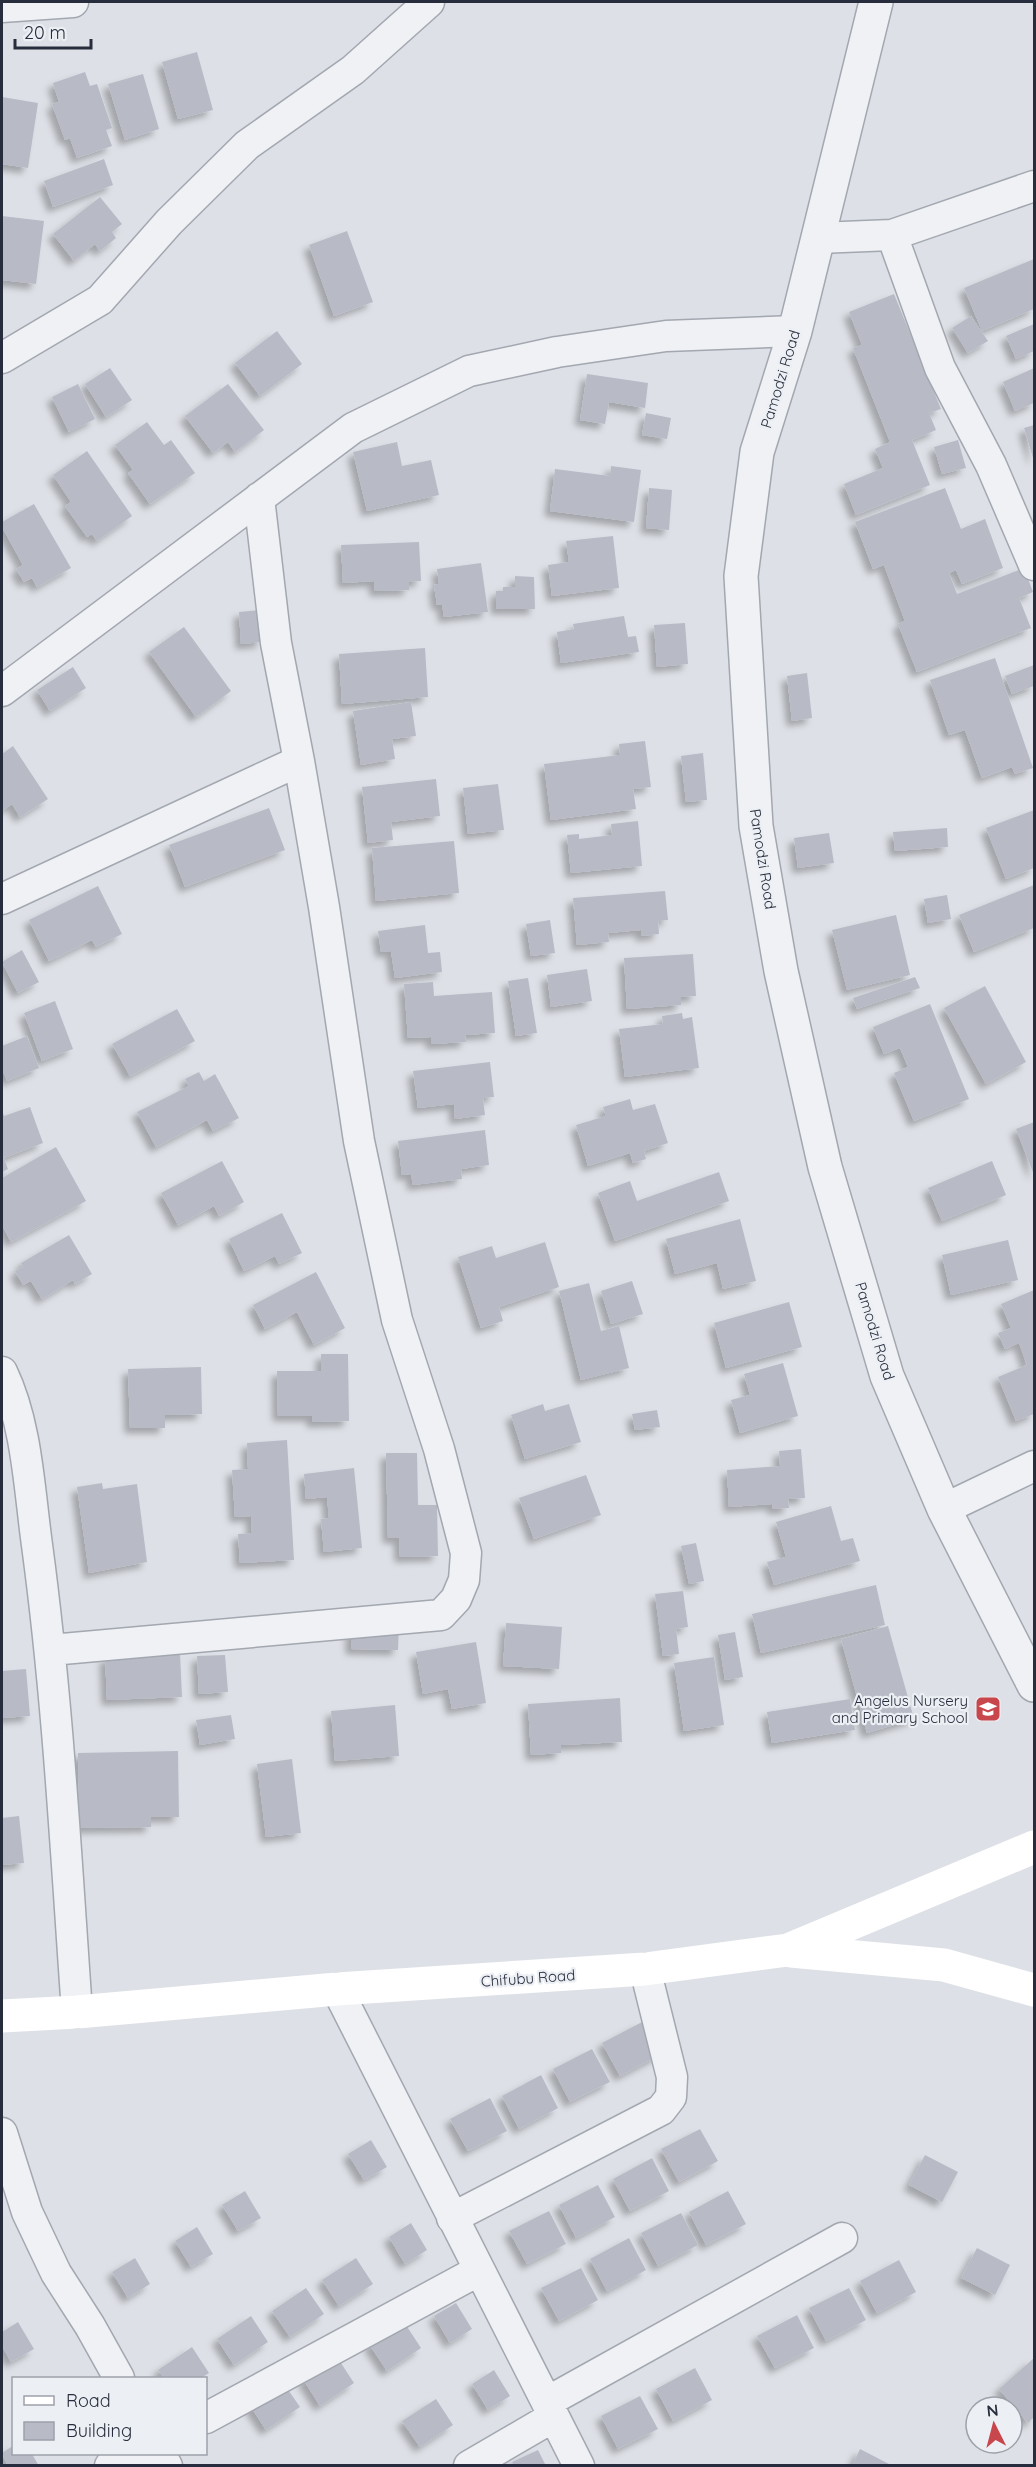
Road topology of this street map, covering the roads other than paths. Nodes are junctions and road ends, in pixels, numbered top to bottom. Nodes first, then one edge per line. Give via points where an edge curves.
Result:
1 (73, 2) edge
2 (429, 2) edge
3 (876, 2) edge
4 (2, 7) edge
5 (1035, 186) edge
6 (892, 235) junction
7 (818, 238) junction
8 (795, 331) junction
9 (4, 353) edge
10 (259, 498) junction
11 (1035, 565) edge
12 (2, 691) edge
13 (298, 761) junction
14 (2, 899) edge
15 (2, 1372) edge
16 (1035, 1466) edge
17 (944, 1509) junction
18 (51, 1650) junction
19 (1035, 1685) edge
20 (1035, 1847) edge
21 (788, 1950) junction
22 (645, 1969) junction
23 (337, 1989) junction
24 (1035, 1990) edge
25 (76, 2012) junction
26 (2, 2016) edge
27 (2, 2133) edge
28 (452, 2218) junction
29 (842, 2238) dead end
30 (478, 2271) junction
31 (118, 2377) edge
32 (550, 2409) junction
33 (207, 2417) edge
34 (135, 2455) edge
35 (110, 2466) edge
36 (469, 2466) edge
37 (579, 2466) edge

1 - 4 street
2 - 9 street via 353,70 247,145 169,222 100,300
3 - 7 street, Pamodzi Road
5 - 6 street
6 - 7 street
6 - 11 street via 940,369 990,465
7 - 8 street, Pamodzi Road
8 - 10 street via 666,336 557,352 469,371 353,428
8 - 17 street, Pamodzi Road via 757,452 741,576 756,826 781,971 825,1167 887,1376
10 - 12 street
10 - 13 street via 276,643
13 - 14 street
13 - 18 street via 359,1142 397,1320 439,1449 466,1553 464,1580 456,1599 441,1614
15 - 18 street via 13,1395 25,1457
16 - 17 street
17 - 19 street, Pamodzi Road
18 - 25 street
20 - 21 main road, Chifubu Road
21 - 22 main road, Chifubu Road
21 - 24 main road via 944,1965
22 - 23 main road, Chifubu Road
22 - 28 street via 672,2076 671,2097 661,2110
23 - 25 main road, Chifubu Road
23 - 28 street
25 - 26 main road, Chifubu Road
27 - 31 street via 27,2212 51,2263
28 - 30 street
29 - 32 street
30 - 32 street
30 - 33 street
32 - 36 street
32 - 37 street
34 - 35 street

